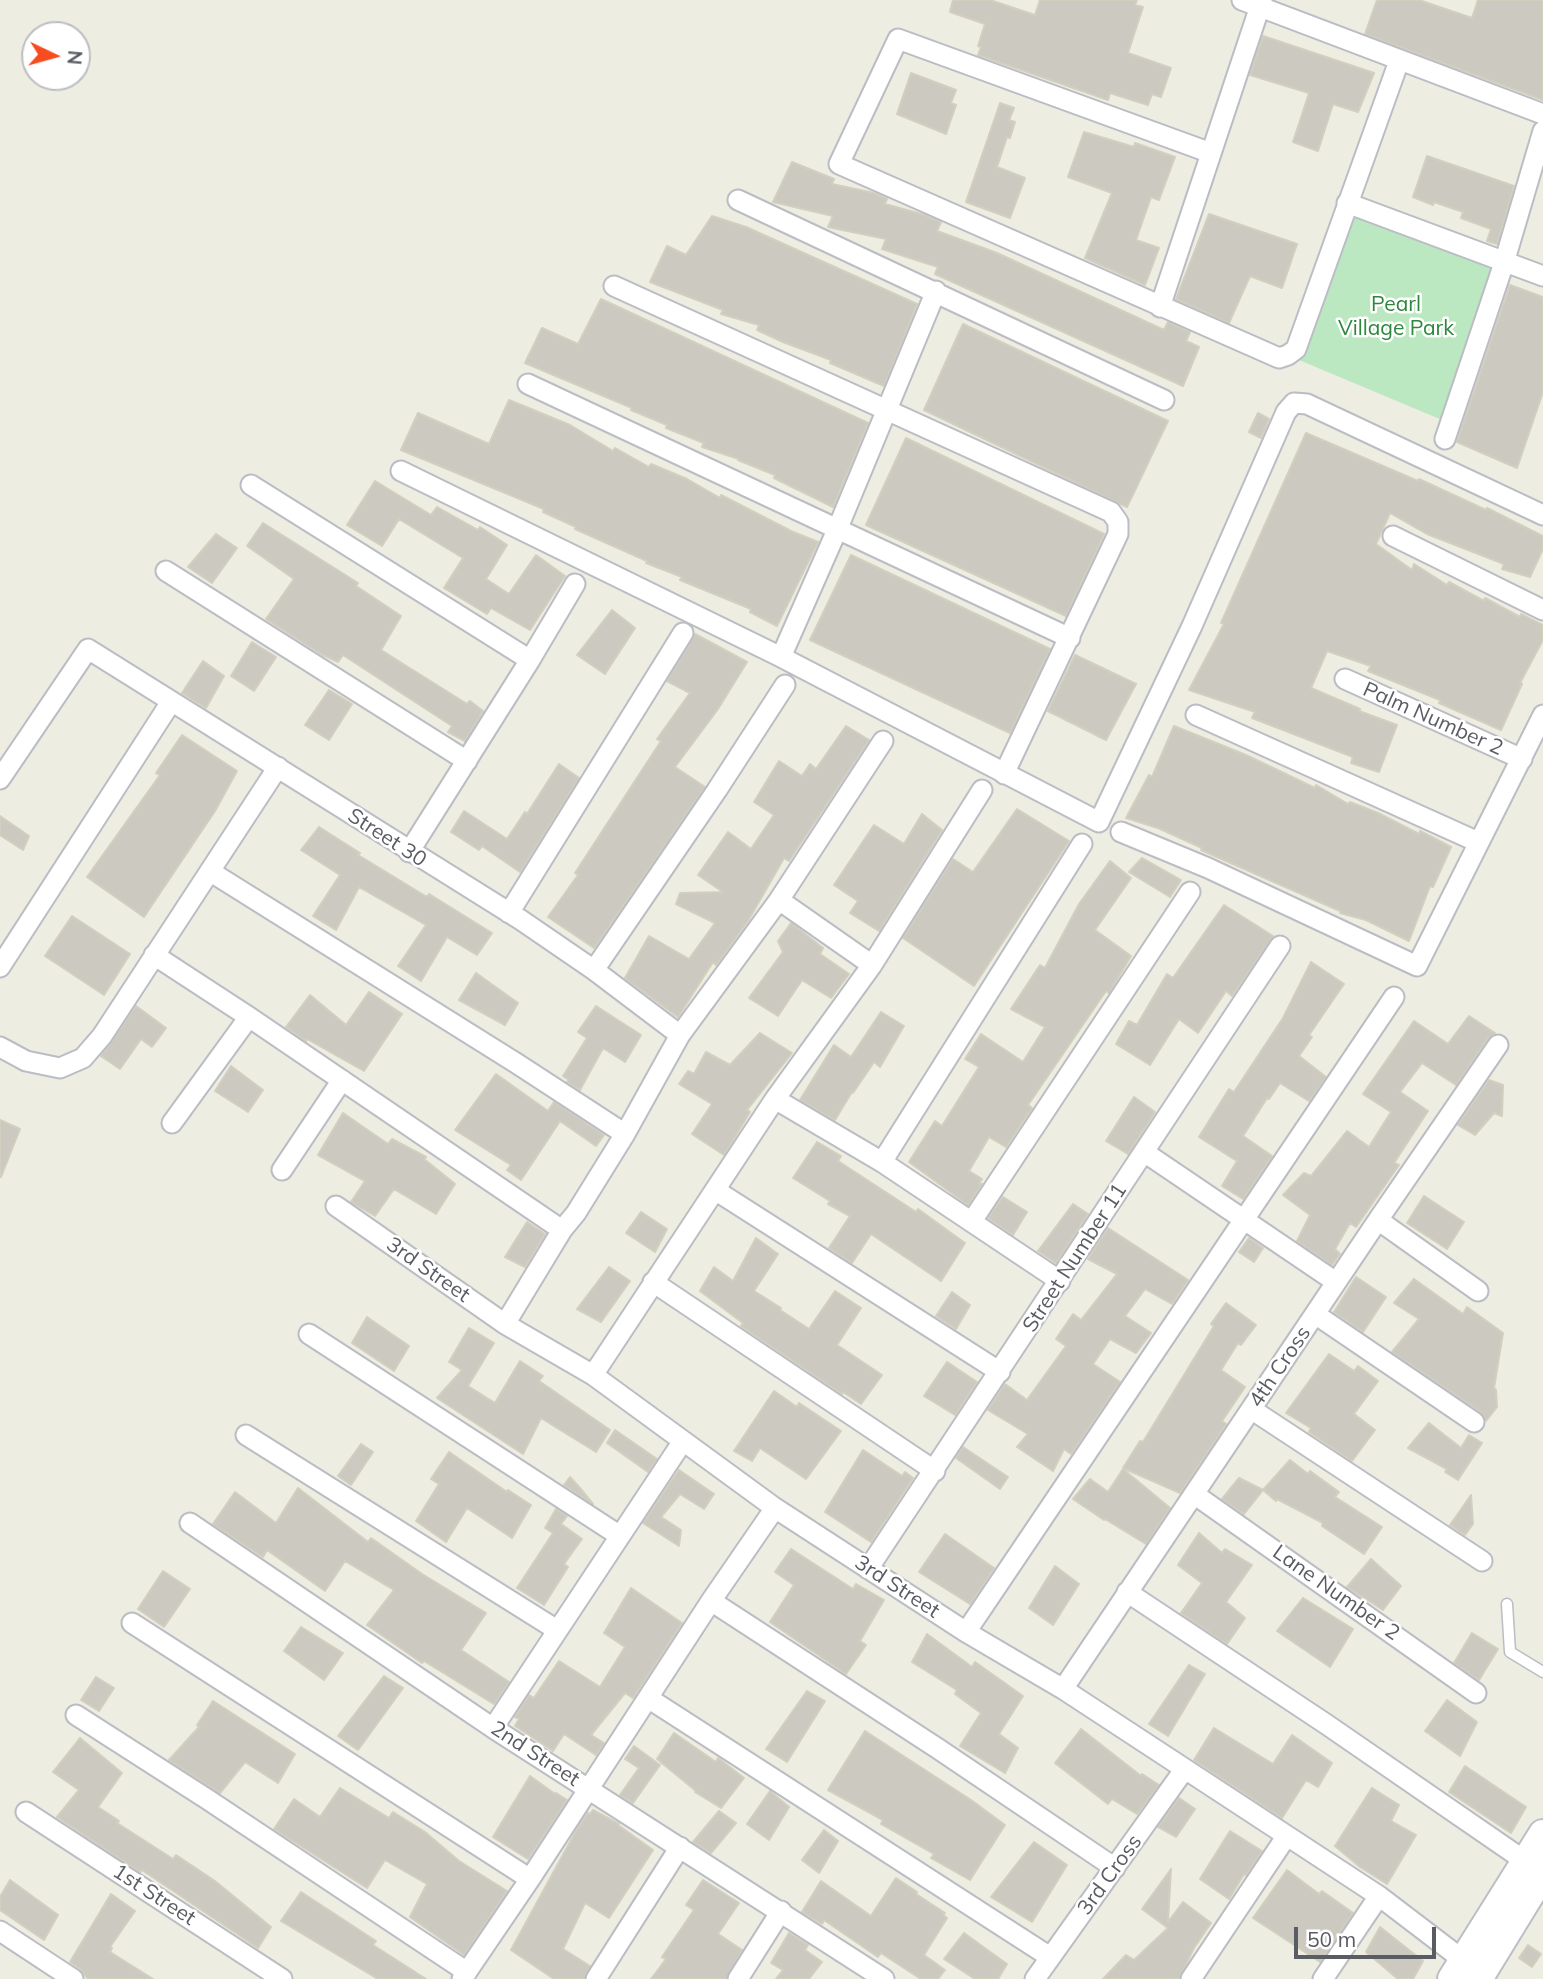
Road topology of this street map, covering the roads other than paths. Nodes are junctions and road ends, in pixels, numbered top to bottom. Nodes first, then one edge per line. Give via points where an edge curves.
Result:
1 (1254, 2) edge
2 (1399, 61) junction
3 (1543, 114) edge
4 (1543, 131) edge
5 (1211, 153) junction
6 (738, 200) dead end
7 (1347, 203) junction
8 (1504, 263) junction
9 (1543, 276) edge
10 (614, 286) dead end
11 (936, 291) junction
12 (1160, 307) junction
13 (528, 383) dead end
14 (1164, 400) dead end
15 (887, 410) junction
16 (1446, 439) dead end
17 (401, 471) dead end
18 (251, 485) dead end
19 (1543, 515) edge
20 (837, 530) junction
21 (1393, 536) dead end
22 (166, 572) dead end
23 (575, 584) dead end
24 (1543, 610) edge
25 (683, 633) dead end
26 (1070, 638) junction
27 (781, 657) junction
28 (530, 660) junction
29 (1345, 679) dead end
30 (785, 685) dead end
31 (171, 702) junction
32 (1196, 715) dead end
33 (1543, 715) edge
34 (883, 741) dead end
35 (1522, 759) junction
36 (467, 761) junction
37 (278, 767) junction
38 (2, 770) edge
39 (1004, 774) junction
40 (982, 790) dead end
41 (1121, 832) dead end
42 (1478, 842) junction
43 (1082, 844) dead end
44 (409, 852) junction
45 (211, 872) junction
46 (1190, 892) dead end
47 (779, 900) junction
48 (509, 913) junction
49 (1280, 946) dead end
50 (154, 955) junction
51 (872, 965) junction
52 (0, 967) edge
53 (594, 970) junction
54 (1394, 997) dead end
55 (249, 1017) junction
56 (680, 1035) junction
57 (1498, 1045) dead end
58 (0, 1047) edge
59 (342, 1080) junction
60 (775, 1099) junction
61 (172, 1123) dead end
62 (625, 1135) junction
63 (1144, 1152) junction
64 (881, 1162) junction
65 (282, 1170) dead end
66 (715, 1190) junction
67 (336, 1206) dead end
68 (1245, 1220) junction
69 (1378, 1220) junction
70 (972, 1221) junction
71 (562, 1230) junction
72 (1060, 1281) junction
73 (653, 1282) junction
74 (1336, 1282) junction
75 (1478, 1291) dead end
76 (1315, 1314) junction
77 (505, 1324) junction
78 (309, 1334) dead end
79 (1000, 1372) junction
80 (593, 1375) junction
81 (1251, 1409) junction
82 (1474, 1422) dead end
83 (246, 1435) dead end
84 (683, 1441) junction
85 (935, 1471) junction
86 (1194, 1494) junction
87 (775, 1508) junction
88 (190, 1523) dead end
89 (620, 1536) junction
90 (1482, 1561) dead end
91 (869, 1569) junction
92 (1127, 1592) junction
93 (711, 1601) junction
94 (1507, 1604) dead end
95 (132, 1623) dead end
96 (557, 1630) junction
97 (966, 1632) junction
98 (1543, 1672) edge
99 (1063, 1689) junction
100 (1476, 1693) dead end
101 (648, 1698) junction
102 (76, 1715) dead end
103 (493, 1728) junction
104 (1184, 1770) junction
105 (588, 1788) junction
106 (26, 1812) dead end
107 (1543, 1834) edge
108 (1286, 1837) junction
109 (680, 1847) junction
110 (1534, 1867) edge
111 (1115, 1868) junction
112 (530, 1879) junction
113 (1379, 1896) junction
114 (781, 1911) junction
115 (0, 1931) edge
116 (1050, 1957) junction
117 (1464, 1973) edge
118 (464, 1976) edge
119 (874, 1976) edge
120 (73, 1979) edge
121 (282, 1979) edge
122 (596, 1979) edge
123 (738, 1979) edge
124 (1035, 1979) edge
125 (1191, 1979) edge
126 (1323, 1979) edge

1 - 2 street
1 - 5 street
2 - 3 street
2 - 7 street
4 - 8 street
5 - 12 street
5 - 12 street via 898,38 839,164
6 - 11 street
7 - 8 street
7 - 12 street via 1296,349 1288,355 1279,358
8 - 9 street
8 - 16 street
10 - 15 street
11 - 14 street
11 - 15 street
13 - 20 street
15 - 20 street
15 - 26 street via 1111,512 1118,522 1118,534
17 - 27 street
18 - 28 street
19 - 39 street via 1307,404 1294,403 1099,822
20 - 26 street
20 - 27 street
21 - 24 street
22 - 36 street
23 - 28 street
25 - 48 street
26 - 39 street
27 - 39 street
28 - 36 street
29 - 35 street, Palm Number 2
30 - 53 street
31 - 37 street, Street 30
31 - 38 street, Street 30 via 88,649
31 - 52 street
32 - 42 street
33 - 35 street
34 - 47 street
35 - 42 street
36 - 44 street
37 - 44 street, Street 30
37 - 45 street
40 - 51 street
41 - 42 street via 1417,966
43 - 64 street
44 - 48 street, Street 30
45 - 50 street
45 - 62 street
46 - 70 street
47 - 51 street
47 - 56 street
48 - 53 street, Street 30
49 - 63 street, Street Number 11
50 - 55 street
50 - 58 street via 83,1058 60,1068 26,1060
51 - 60 street
53 - 56 street, Street 30
54 - 68 street
55 - 59 street
55 - 61 street
56 - 62 street
57 - 69 street, 4th Cross
59 - 65 street
59 - 71 street
60 - 64 street
60 - 66 street
62 - 71 street
63 - 68 street
63 - 72 street, Street Number 11
64 - 70 street
66 - 73 street
66 - 79 street
67 - 77 street, 3rd Street
68 - 74 street
68 - 97 street
69 - 74 street, 4th Cross
69 - 75 street
70 - 72 street
71 - 77 street
72 - 79 street, Street Number 11
73 - 80 street
73 - 85 street
74 - 76 street, 4th Cross
76 - 81 street, 4th Cross
76 - 82 street
77 - 80 street, 3rd Street
78 - 89 street
79 - 85 street, Street Number 11
80 - 84 street, 3rd Street
81 - 86 street, 4th Cross
81 - 90 street
83 - 96 street
84 - 87 street, 3rd Street
84 - 89 street
85 - 91 street, Street Number 11
86 - 92 street, 4th Cross
86 - 100 street, Lane Number 2
87 - 91 street, 3rd Street
87 - 93 street
88 - 103 street, 2nd Street
89 - 96 street
91 - 97 street, 3rd Street
92 - 99 street, 4th Cross
92 - 110 street
93 - 101 street
93 - 111 street
94 - 98 lane via 1510,1652
95 - 112 street
96 - 103 street
97 - 99 street, 3rd Street
99 - 104 street, 3rd Street
101 - 105 street
101 - 116 street
102 - 118 street
103 - 105 street, 2nd Street
104 - 108 street, 3rd Street
104 - 111 street, 3rd Cross
105 - 109 street, 2nd Street
105 - 112 street
106 - 121 street, 1st Street
107 - 110 main road
108 - 113 street, 3rd Street
108 - 125 street
109 - 114 street, 2nd Street
109 - 122 street
110 - 117 main road
111 - 116 street, 3rd Cross
112 - 118 street
113 - 117 street, 3rd Street
113 - 126 street
114 - 119 street, 2nd Street
114 - 123 street
115 - 120 street
116 - 124 street, 3rd Cross

